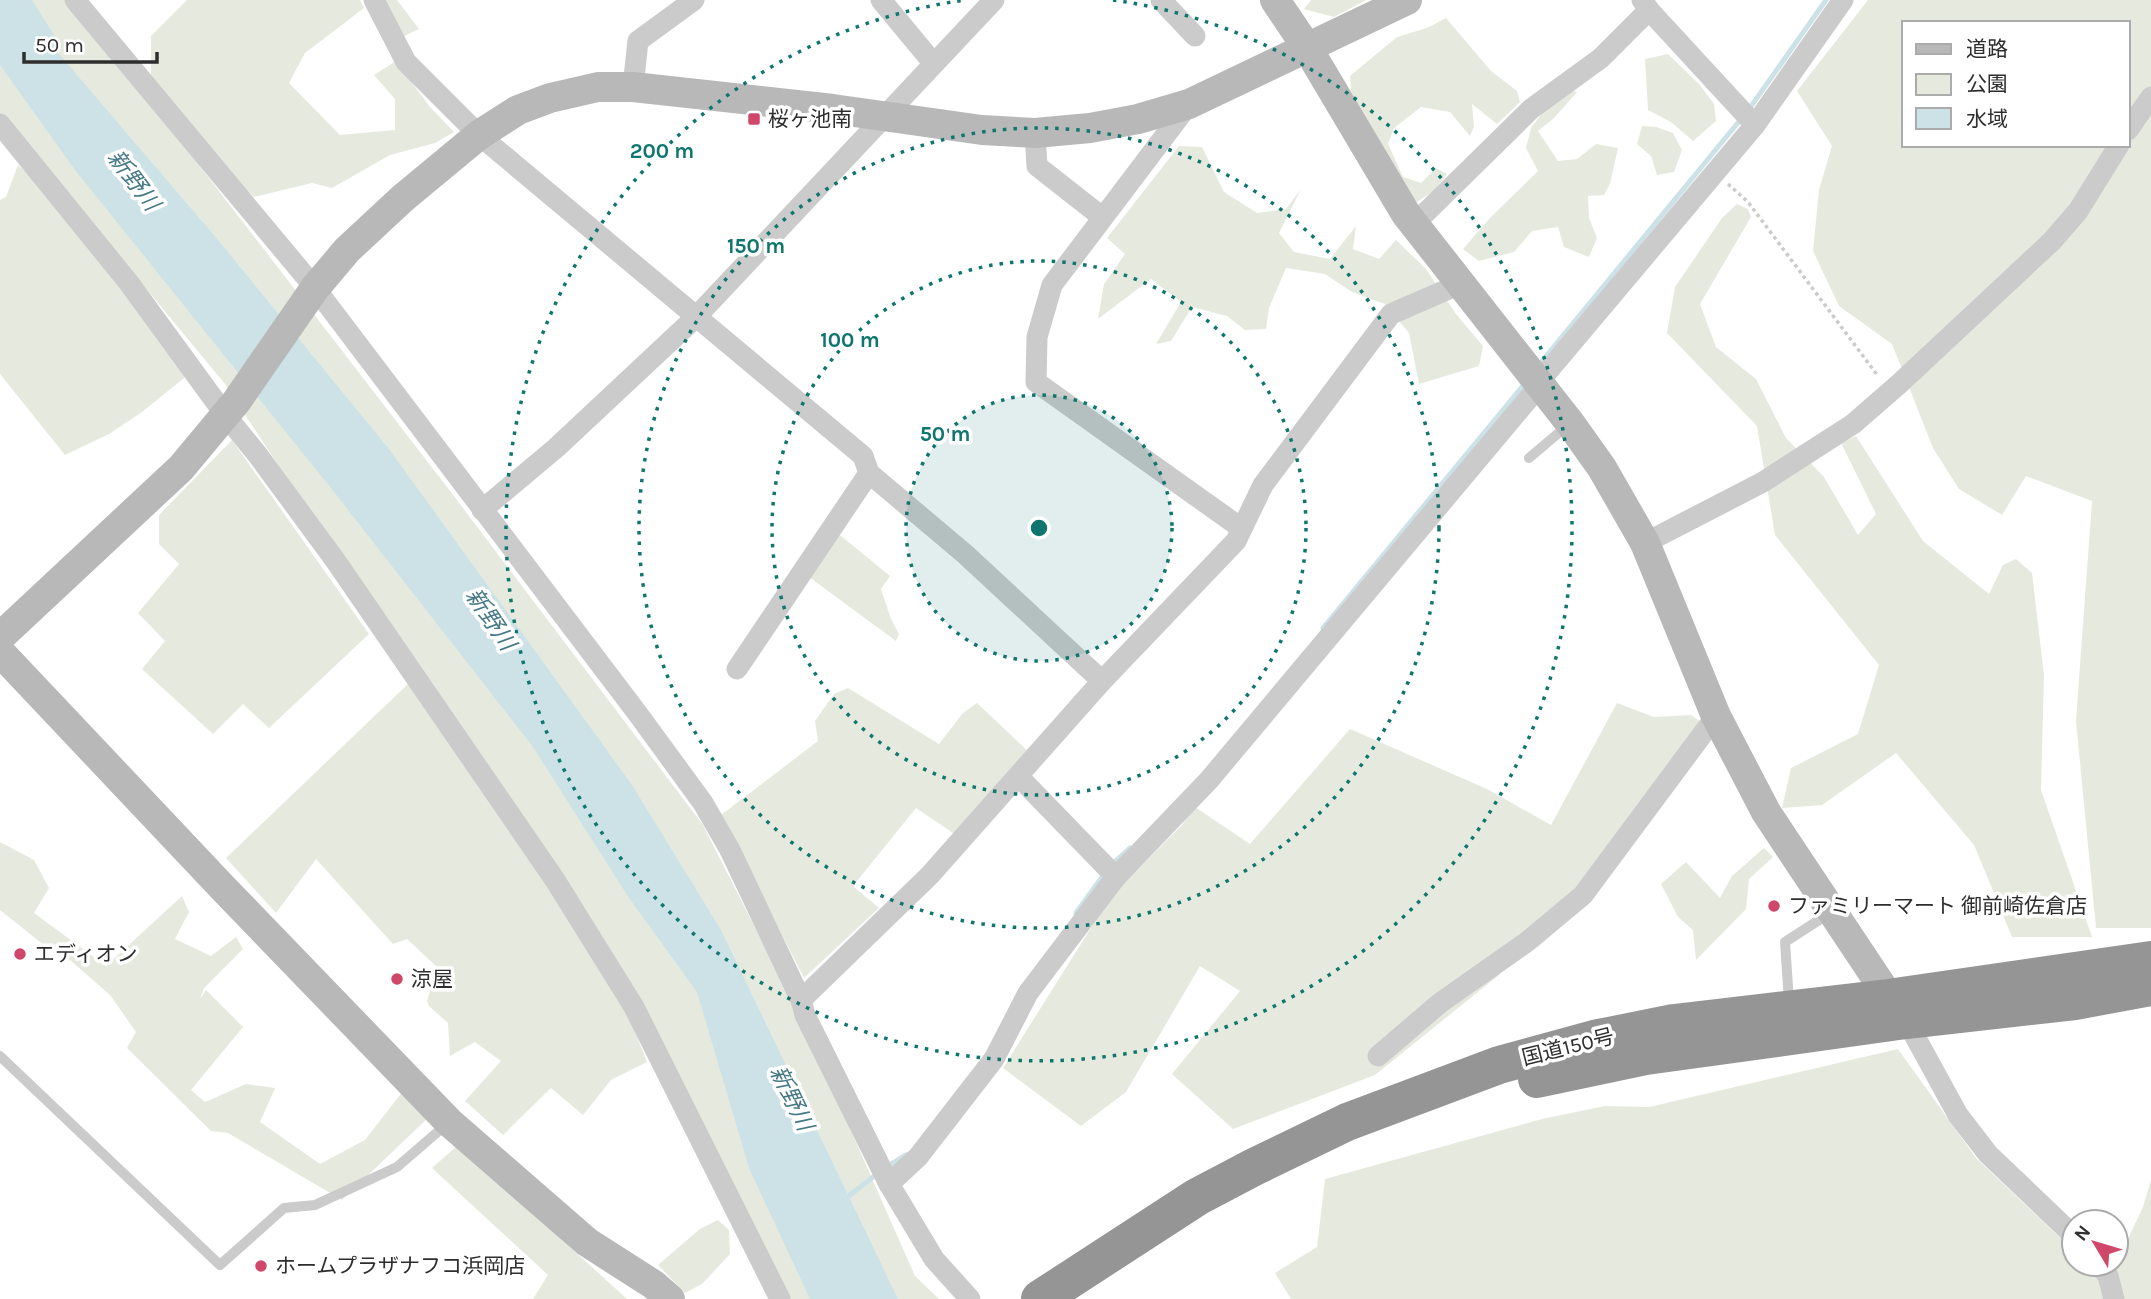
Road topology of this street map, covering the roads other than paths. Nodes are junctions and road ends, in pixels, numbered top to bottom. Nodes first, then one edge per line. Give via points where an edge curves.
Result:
1 (75, 0) edge
2 (374, 0) edge
3 (694, 0) edge
4 (881, 0) edge
5 (994, 0) edge
6 (1161, 0) edge
7 (1275, 0) edge
8 (1407, 0) edge
9 (1843, 0) edge
10 (1646, 5) edge
11 (1195, 36) dead end
12 (1308, 49) junction
13 (934, 65) junction
14 (633, 87) junction
15 (2151, 97) edge
16 (1189, 104) junction
17 (884, 117) junction
18 (0, 124) edge
19 (1755, 125) junction
20 (2130, 127) edge
21 (1035, 133) junction
22 (479, 135) junction
23 (2118, 147) edge
24 (1102, 217) junction
25 (1414, 224) junction
26 (1460, 284) junction
27 (312, 294) junction
28 (696, 317) junction
29 (1539, 384) junction
30 (231, 409) junction
31 (1570, 423) junction
32 (1529, 458) dead end
33 (869, 473) junction
34 (482, 510) junction
35 (1241, 528) junction
36 (1645, 542) junction
37 (0, 637) edge
38 (0, 652) edge
39 (737, 670) dead end
40 (1102, 681) junction
41 (1716, 716) junction
42 (1018, 776) junction
43 (1116, 877) junction
44 (1832, 912) junction
45 (2151, 960) edge
46 (2151, 987) edge
47 (801, 1000) junction
48 (1789, 1008) junction
49 (1897, 1009) junction
50 (1378, 1056) dead end
51 (1, 1057) edge
52 (449, 1122) junction
53 (889, 1184) junction
54 (2060, 1223) edge
55 (2109, 1278) edge
56 (670, 1299) edge
57 (780, 1299) edge
58 (970, 1299) edge
59 (1040, 1299) edge
60 (1088, 1299) edge
61 (2114, 1299) edge

1 - 27 street
2 - 22 street via 406,62
3 - 14 street via 638,41
4 - 13 street
5 - 13 street
6 - 11 street
7 - 12 street
8 - 12 street
9 - 19 street
10 - 19 street
10 - 25 street via 1601,58 1531,109
12 - 16 street
12 - 25 street
13 - 17 street
14 - 17 street
14 - 22 street via 598,88 550,98 518,110
15 - 20 street
16 - 21 street via 1138,119
16 - 24 street
17 - 21 street
17 - 28 street
18 - 30 street
19 - 29 street
21 - 24 street via 1037,166
22 - 27 street via 347,250
22 - 28 street
23 - 36 street via 2078,211 2052,241 1853,424 1763,482
24 - 35 street via 1052,285 1037,337 1036,382
25 - 26 street
26 - 29 street
26 - 35 street via 1391,314 1263,485
27 - 30 street
27 - 34 street
28 - 33 street via 863,456
28 - 34 street via 556,448
29 - 31 street
29 - 43 street via 1209,780
30 - 37 street via 181,468
30 - 57 street via 257,454 555,880 621,985
31 - 32 lane
31 - 36 street
33 - 39 street
33 - 40 street via 965,554
34 - 47 street via 703,803
35 - 40 street via 1236,541
36 - 41 street
38 - 52 street
40 - 42 street
41 - 44 street via 1766,812
41 - 50 street via 1583,895
42 - 43 street
42 - 47 street via 930,875
43 - 53 street via 1028,993 994,1059 918,1157
44 - 48 lane via 1785,942
44 - 49 street
45 - 49 highway, 国道150号
46 - 49 highway, 国道150号 via 2074,1000
47 - 53 street
48 - 49 highway, 国道150号
48 - 59 highway, 国道150号 via 1594,1039 1414,1095 1347,1122 1197,1196
49 - 54 street via 1973,1135
49 - 60 highway, 国道150号 via 1536,1080 1447,1109 1356,1143 1264,1187
51 - 52 lane via 220,1265 284,1208 314,1205 397,1167
52 - 56 street via 587,1242
53 - 58 street via 934,1259
55 - 61 street

